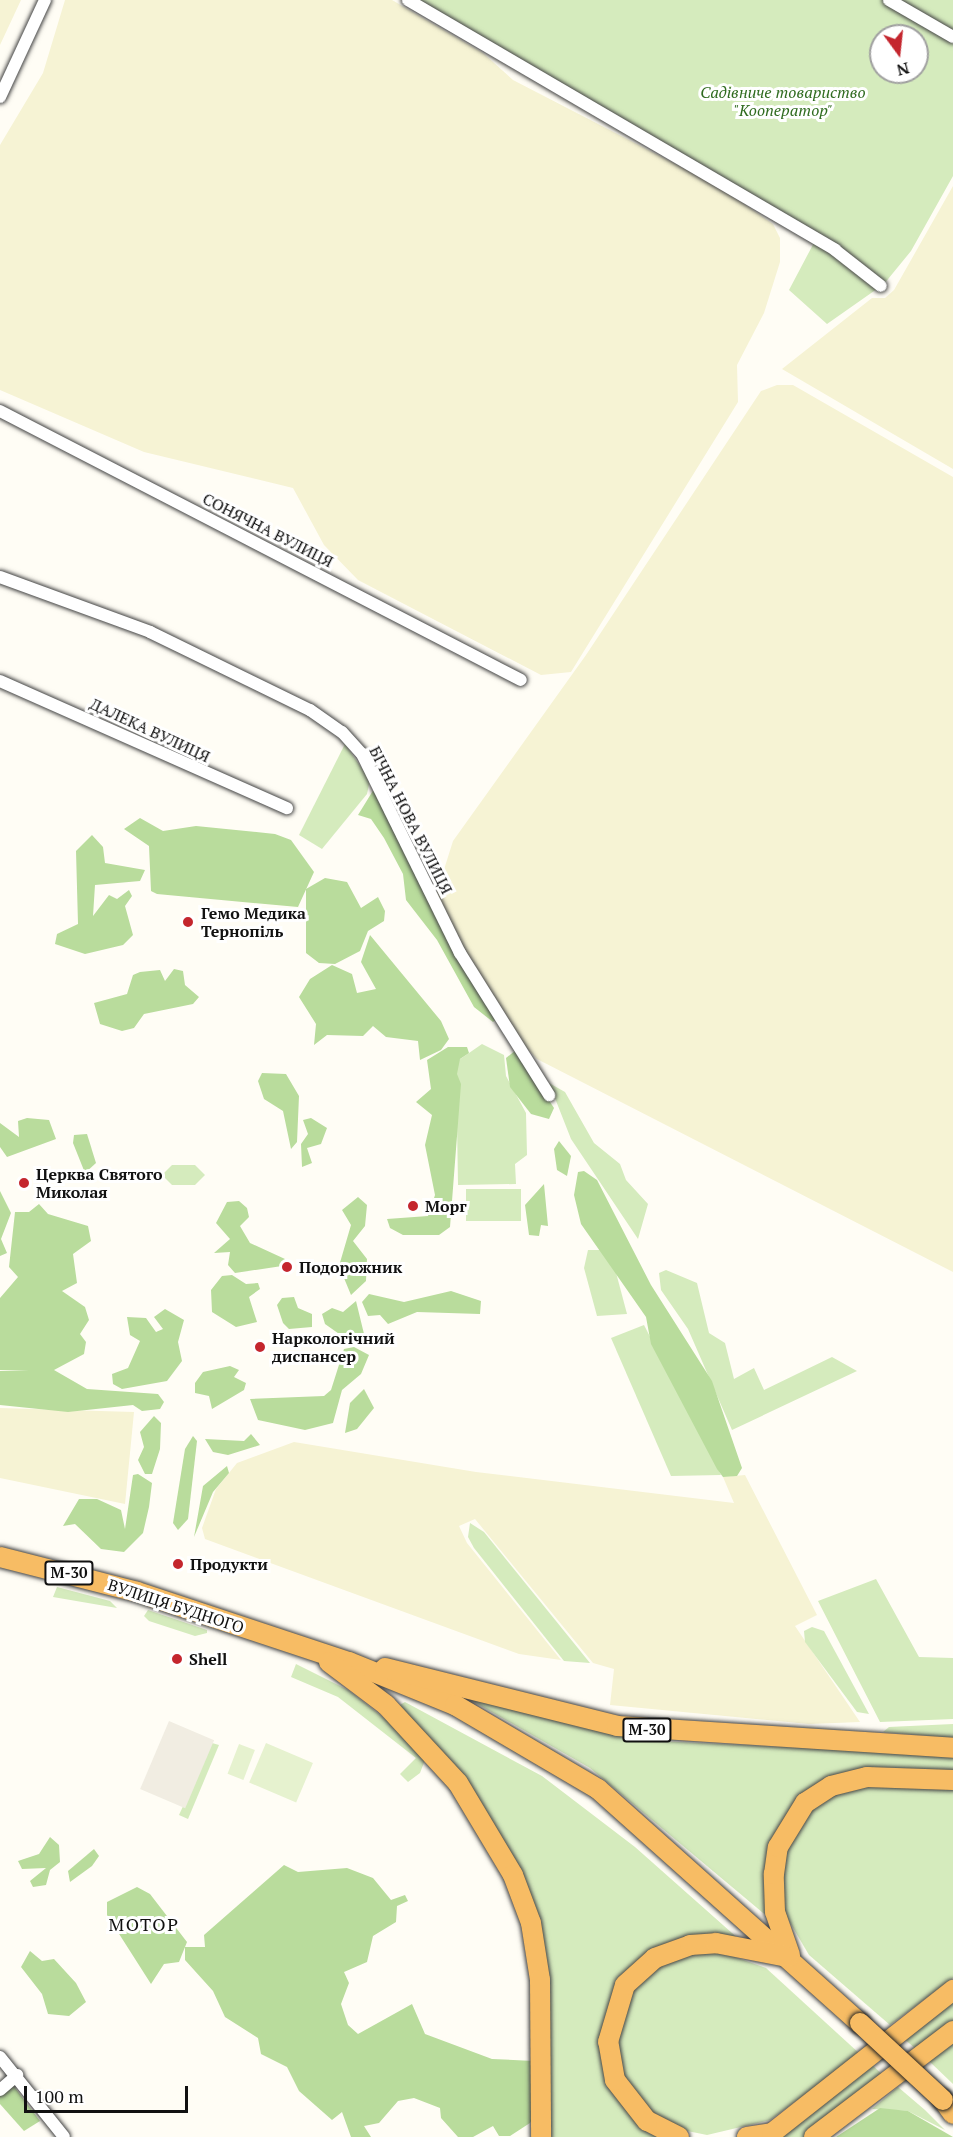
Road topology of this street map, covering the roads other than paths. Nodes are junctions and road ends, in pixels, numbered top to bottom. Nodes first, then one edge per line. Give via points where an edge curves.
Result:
1 (45, 0) edge
2 (408, 0) edge
3 (889, 0) edge
4 (953, 37) edge
5 (0, 97) edge
6 (881, 286) dead end
7 (0, 411) edge
8 (0, 577) edge
9 (521, 680) dead end
10 (0, 681) edge
11 (287, 808) dead end
12 (549, 1095) dead end
13 (0, 1557) edge
14 (315, 1651) junction
15 (349, 1662) junction
16 (953, 1748) edge
17 (953, 1780) edge
18 (791, 1958) junction
19 (953, 1990) edge
20 (953, 2031) edge
21 (0, 2057) edge
22 (17, 2075) junction
23 (0, 2090) edge
24 (950, 2108) edge
25 (64, 2137) edge
26 (541, 2137) edge
27 (679, 2137) edge
28 (747, 2137) edge
29 (814, 2137) edge

1 - 5 street
2 - 6 street via 835,250
3 - 4 street
7 - 9 street, СОНЯЧНА ВУЛИЦЯ
8 - 12 street, БІЧНА НОВА ВУЛИЦЯ via 150,632 310,710 342,732 362,754 460,953
10 - 11 street, ДАЛЕКА ВУЛИЦЯ
13 - 14 highway, ВУЛИЦЯ БУДНОГО / М-30 via 137,1592
14 - 15 highway, М-30
14 - 26 highway via 386,1705 458,1783 513,1875 531,1923 540,1980
15 - 16 highway, М-30 via 412,1672 617,1726
15 - 18 highway, М-30 via 455,1705 598,1789
17 - 18 highway via 867,1777 831,1786 805,1803 778,1847 774,1874 775,1912
18 - 24 highway, М-30, bridge
18 - 27 highway via 716,1943 690,1945 655,1958 626,1985 608,2042 615,2080 641,2115
19 - 28 highway via 772,2133
20 - 29 highway
21 - 22 street
22 - 23 street
22 - 25 street

